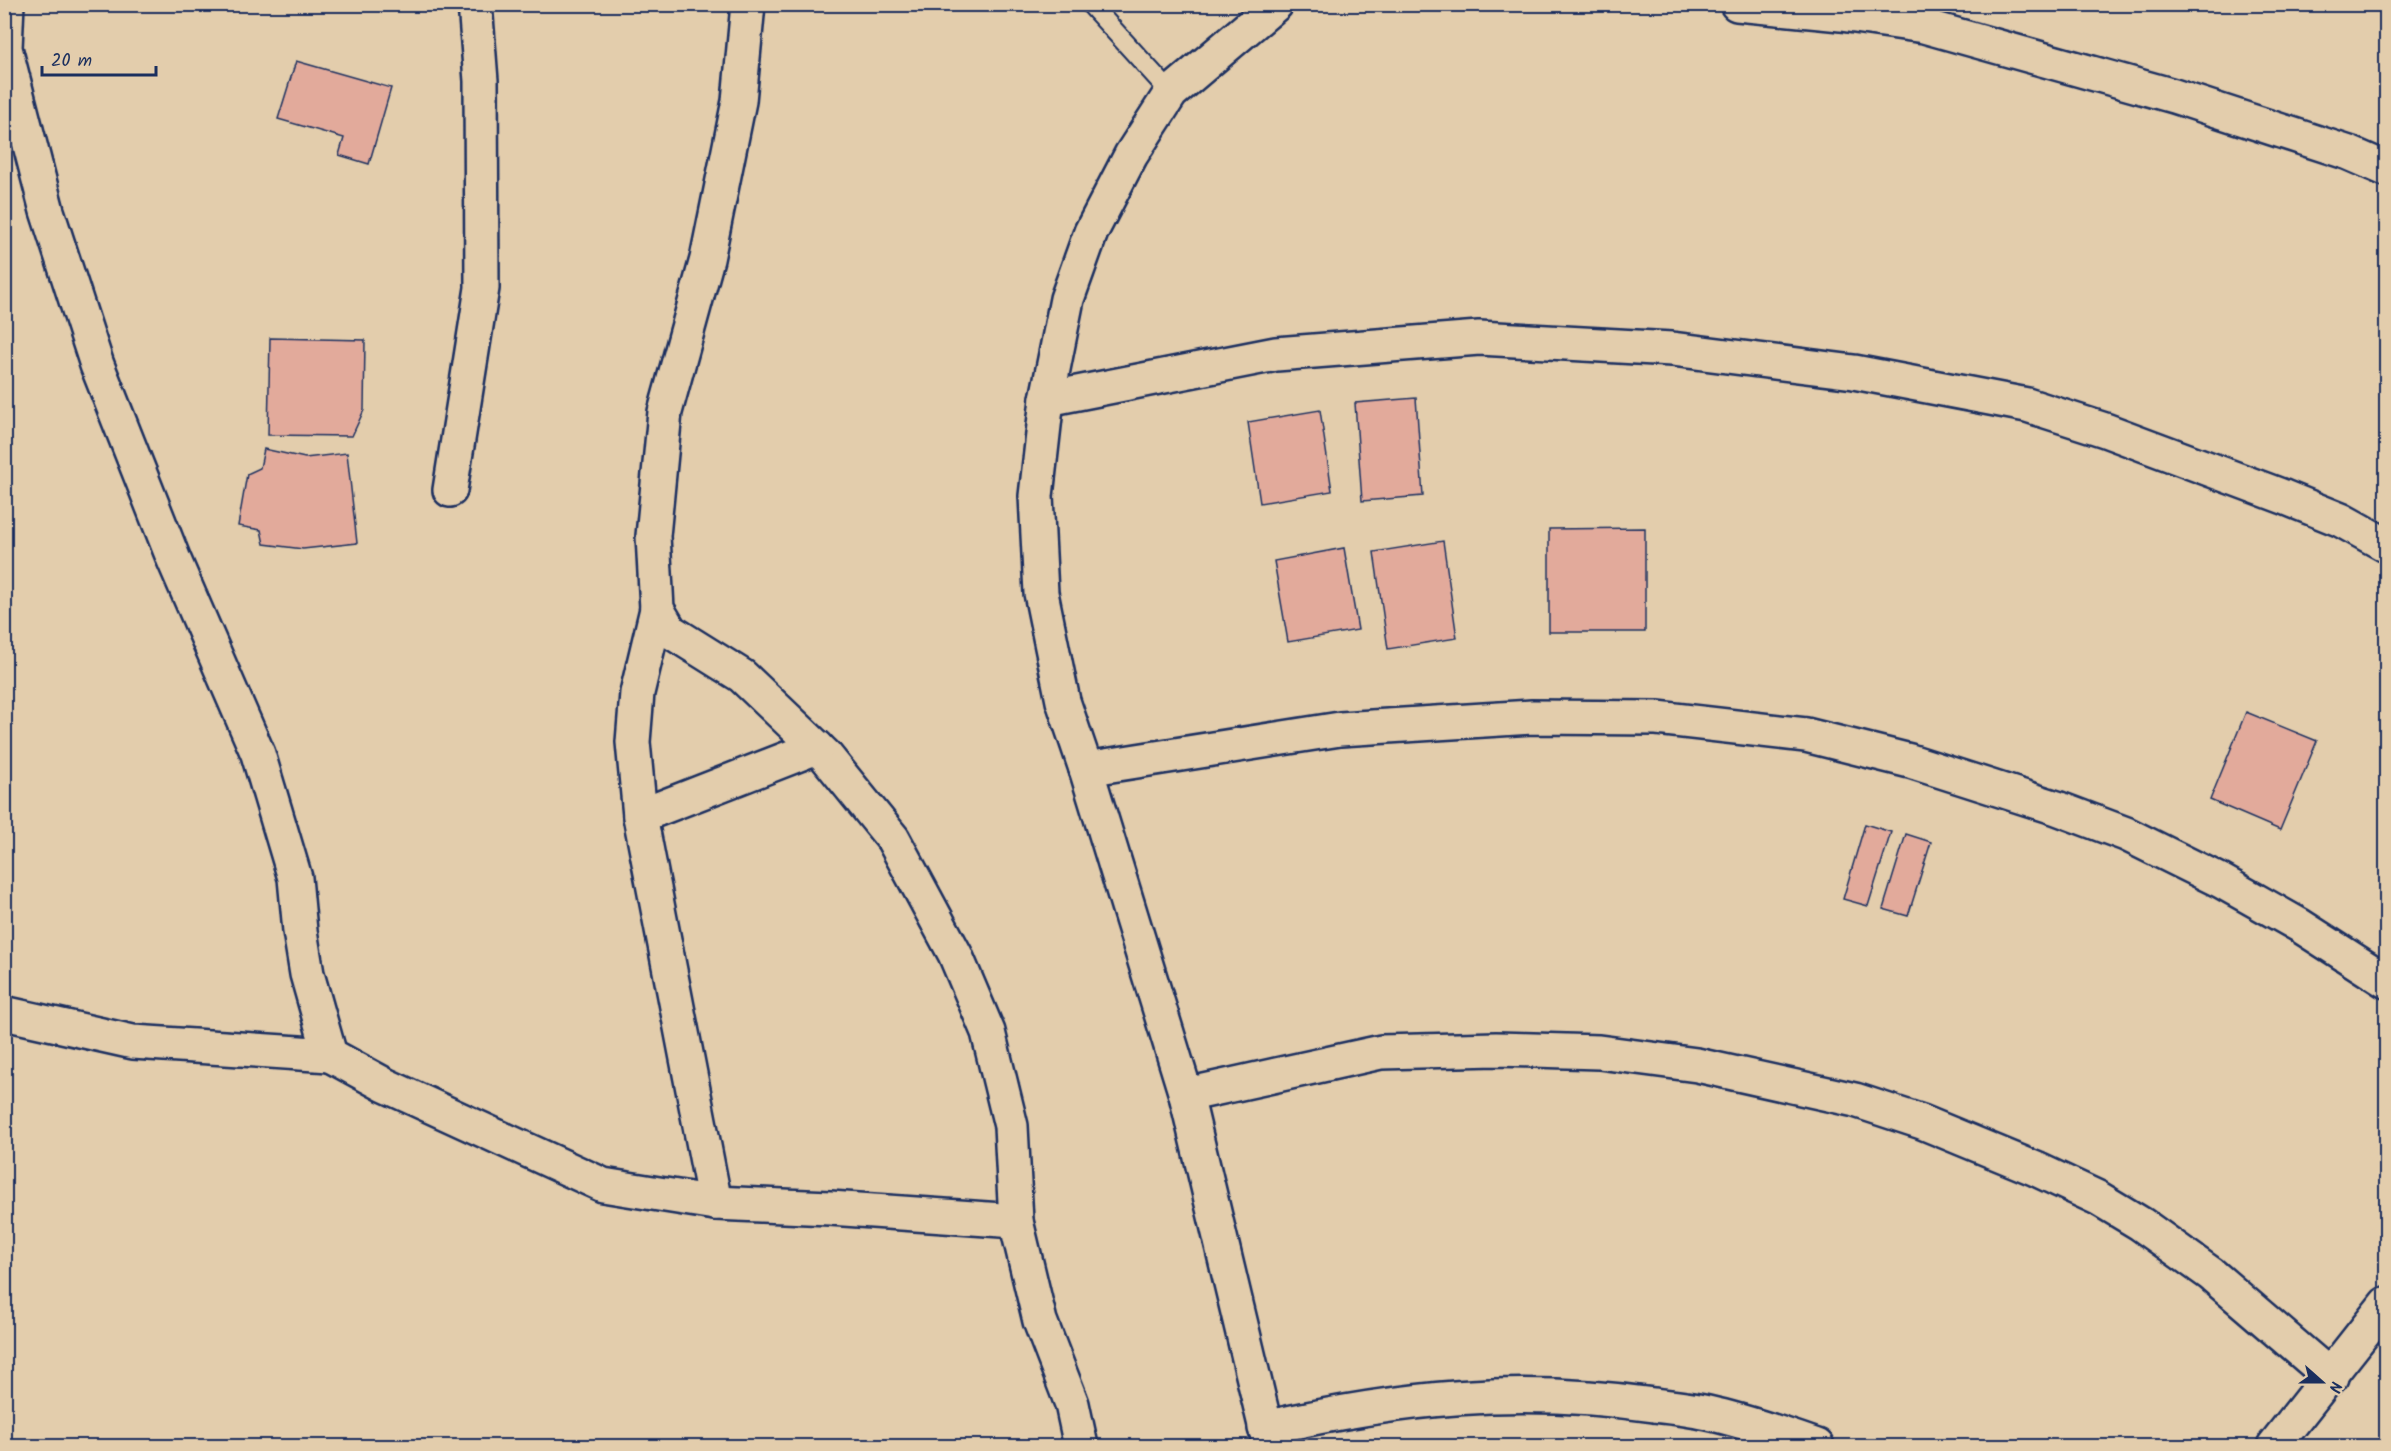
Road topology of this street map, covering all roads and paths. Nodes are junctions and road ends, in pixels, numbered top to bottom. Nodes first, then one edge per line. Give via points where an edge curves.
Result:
1 (7, 4) edge
2 (475, 4) edge
3 (748, 4) edge
4 (1090, 4) edge
5 (1276, 4) edge
6 (1737, 4) edge
7 (1171, 93) junction
8 (2386, 169) edge
9 (1047, 399) junction
10 (450, 490) dead end
11 (2386, 544) edge
12 (657, 609) junction
13 (817, 747) junction
14 (1086, 769) junction
15 (640, 816) junction
16 (2386, 981) edge
17 (4, 1013) edge
18 (330, 1055) junction
19 (1186, 1095) junction
20 (715, 1203) junction
21 (1016, 1221) junction
22 (2386, 1304) edge
23 (2331, 1377) junction
24 (1267, 1437) edge
25 (1081, 1446) edge
26 (1817, 1446) edge
27 (2274, 1446) edge

1 - 18 street via 5,48 47,211 97,365 174,560 258,754 295,878 307,974
2 - 10 street via 481,81 482,288
3 - 12 street via 739,101 707,259 664,412 653,536
4 - 7 lane
5 - 7 street
6 - 8 street via 1924,26 2174,96 2349,153
7 - 9 street via 1131,155 1091,232 1067,299
9 - 11 street via 1276,354 1479,338 1672,349 1854,372 2027,405 2284,497
9 - 14 street via 1036,496 1041,593 1063,701
12 - 13 street via 670,632 742,676
12 - 15 street via 637,693 633,742
13 - 15 street
13 - 21 street via 892,839 955,954 988,1032 1011,1126
14 - 16 street via 1340,729 1532,717 1657,718 1806,735 1910,761 2126,834 2221,881
14 - 19 street
15 - 20 street
17 - 18 street via 133,1042
18 - 20 street via 385,1085 603,1185
19 - 23 street via 1381,1052 1496,1049 1599,1052 1696,1065 1855,1100 1922,1122 2098,1198 2211,1274
19 - 24 street
20 - 21 street
21 - 25 street via 1040,1321 1072,1404
22 - 23 street
23 - 27 street
24 - 26 street via 1334,1413 1406,1402 1484,1395 1565,1396 1708,1412

